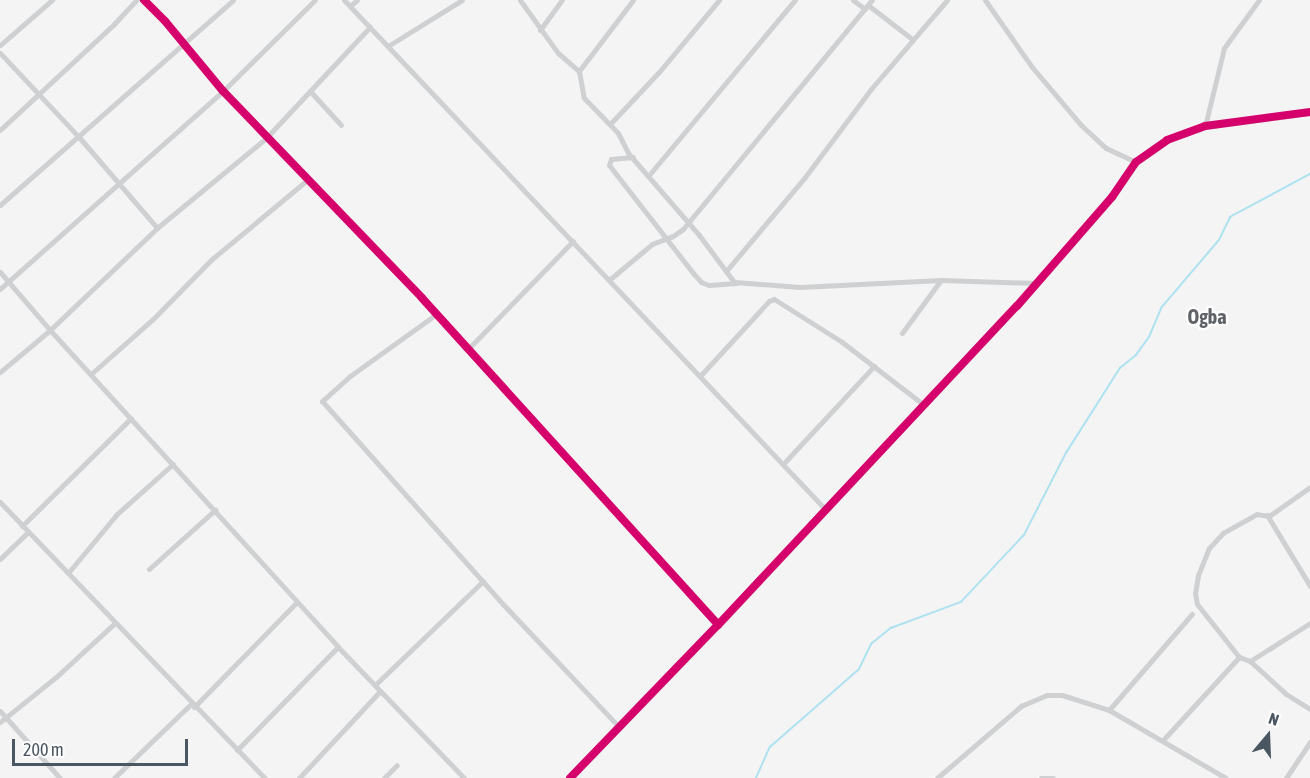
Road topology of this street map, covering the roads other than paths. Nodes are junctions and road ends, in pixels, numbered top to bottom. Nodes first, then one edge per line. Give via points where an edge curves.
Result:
1 (52, 0) edge
2 (136, 0) edge
3 (144, 0) edge
4 (232, 0) edge
5 (315, 0) edge
6 (344, 0) edge
7 (357, 0) edge
8 (462, 0) edge
9 (520, 0) edge
10 (562, 0) edge
11 (633, 0) edge
12 (719, 0) edge
13 (795, 0) edge
14 (853, 0) edge
15 (946, 0) edge
16 (985, 0) edge
17 (1259, 0) edge
18 (869, 5) edge
19 (350, 6) junction
20 (370, 27) junction
21 (540, 30) junction
22 (912, 39) junction
23 (0, 45) edge
24 (184, 45) junction
25 (388, 46) junction
26 (0, 53) edge
27 (579, 71) junction
28 (223, 91) junction
29 (310, 91) junction
30 (37, 94) junction
31 (1310, 112) edge
32 (610, 124) junction
33 (341, 125) dead end
34 (1205, 126) junction
35 (0, 130) edge
36 (78, 136) junction
37 (266, 138) junction
38 (633, 158) junction
39 (1136, 162) junction
40 (649, 175) junction
41 (307, 180) junction
42 (118, 183) junction
43 (0, 205) edge
44 (687, 222) junction
45 (157, 228) junction
46 (666, 240) junction
47 (573, 241) junction
48 (727, 270) junction
49 (0, 272) edge
50 (609, 280) junction
51 (941, 280) junction
52 (8, 282) junction
53 (736, 283) junction
54 (1034, 283) junction
55 (0, 289) edge
56 (435, 315) junction
57 (50, 330) junction
58 (902, 333) dead end
59 (467, 350) junction
60 (874, 366) junction
61 (0, 372) edge
62 (91, 374) junction
63 (700, 376) junction
64 (924, 405) junction
65 (131, 418) junction
66 (173, 464) junction
67 (783, 464) junction
68 (1310, 488) edge
69 (0, 502) edge
70 (825, 509) junction
71 (215, 510) junction
72 (1267, 515) junction
73 (22, 525) junction
74 (28, 531) junction
75 (0, 559) edge
76 (149, 569) dead end
77 (68, 573) junction
78 (483, 581) junction
79 (1310, 586) edge
80 (297, 602) junction
81 (1192, 614) dead end
82 (115, 623) junction
83 (1310, 623) edge
84 (718, 626) junction
85 (338, 647) junction
86 (1239, 657) junction
87 (1250, 661) junction
88 (375, 685) junction
89 (380, 691) junction
90 (193, 705) junction
91 (1310, 709) edge
92 (1109, 710) junction
93 (0, 711) edge
94 (6, 717) junction
95 (0, 722) edge
96 (620, 728) junction
97 (1163, 740) junction
98 (1310, 742) edge
99 (237, 750) junction
100 (397, 765) dead end
101 (60, 778) edge
102 (114, 778) edge
103 (265, 778) edge
104 (299, 778) edge
105 (384, 778) edge
106 (464, 778) edge
107 (570, 778) edge
108 (937, 778) edge
109 (1041, 778) edge
110 (1053, 778) edge
111 (1226, 778) edge
112 (1286, 778) edge

1 - 23 street
2 - 30 street
3 - 24 street
4 - 24 street
5 - 28 street
6 - 19 street
7 - 19 street
8 - 25 street
9 - 21 street
10 - 21 street
11 - 27 street
12 - 32 street
13 - 40 street
14 - 18 street
15 - 22 street
16 - 39 street via 1032,67 1081,125 1106,148
17 - 34 street via 1224,48
18 - 22 street
18 - 44 street
19 - 20 street
20 - 25 street
20 - 29 street
21 - 27 street
22 - 48 street via 806,177
24 - 28 street
24 - 36 street
25 - 47 street
26 - 30 street
27 - 32 street via 584,98
28 - 37 street
28 - 42 street
29 - 33 street
29 - 37 street
30 - 35 street
30 - 36 street
31 - 34 street
32 - 38 street
34 - 39 street via 1167,140
36 - 42 street
36 - 43 street
37 - 41 street
37 - 45 street
38 - 40 street
38 - 46 street via 611,159 609,165
39 - 54 street via 1112,197
40 - 44 street
41 - 56 street
41 - 62 street via 212,259
42 - 45 street
42 - 52 street
44 - 46 street
44 - 48 street
45 - 57 street
46 - 50 street via 652,244
46 - 53 street via 701,282 717,286
47 - 50 street
47 - 59 street
48 - 53 street
49 - 52 street
50 - 63 street
51 - 53 street via 800,287
51 - 54 street
51 - 58 street
52 - 55 street
52 - 57 street
54 - 64 street
56 - 59 street
56 - 78 street via 322,401
57 - 61 street
57 - 62 street
59 - 84 street
60 - 63 street via 774,299
60 - 64 street
60 - 67 street
62 - 65 street
63 - 67 street
64 - 70 street
65 - 66 street
65 - 73 street
66 - 71 street
66 - 77 street via 117,514
67 - 70 street
68 - 72 street
69 - 73 street
70 - 84 street
71 - 76 street
71 - 80 street
72 - 79 street
72 - 86 street via 1257,514 1222,533 1209,548 1194,593 1197,604
73 - 74 street
74 - 75 street
74 - 77 street
77 - 82 street
78 - 88 street
78 - 96 street
80 - 85 street
80 - 90 street
81 - 92 street
82 - 90 street
82 - 94 street
83 - 87 street
84 - 96 street
85 - 88 street
85 - 99 street
86 - 87 street
86 - 97 street
87 - 91 street via 1286,694
88 - 89 street
89 - 104 street
89 - 106 street
90 - 99 street
90 - 102 street
92 - 97 street
92 - 108 street via 1062,695 1047,695 1021,705
93 - 94 street
94 - 95 street
94 - 101 street
96 - 107 street
97 - 111 street
98 - 112 street
99 - 103 street
100 - 105 street
109 - 110 street

